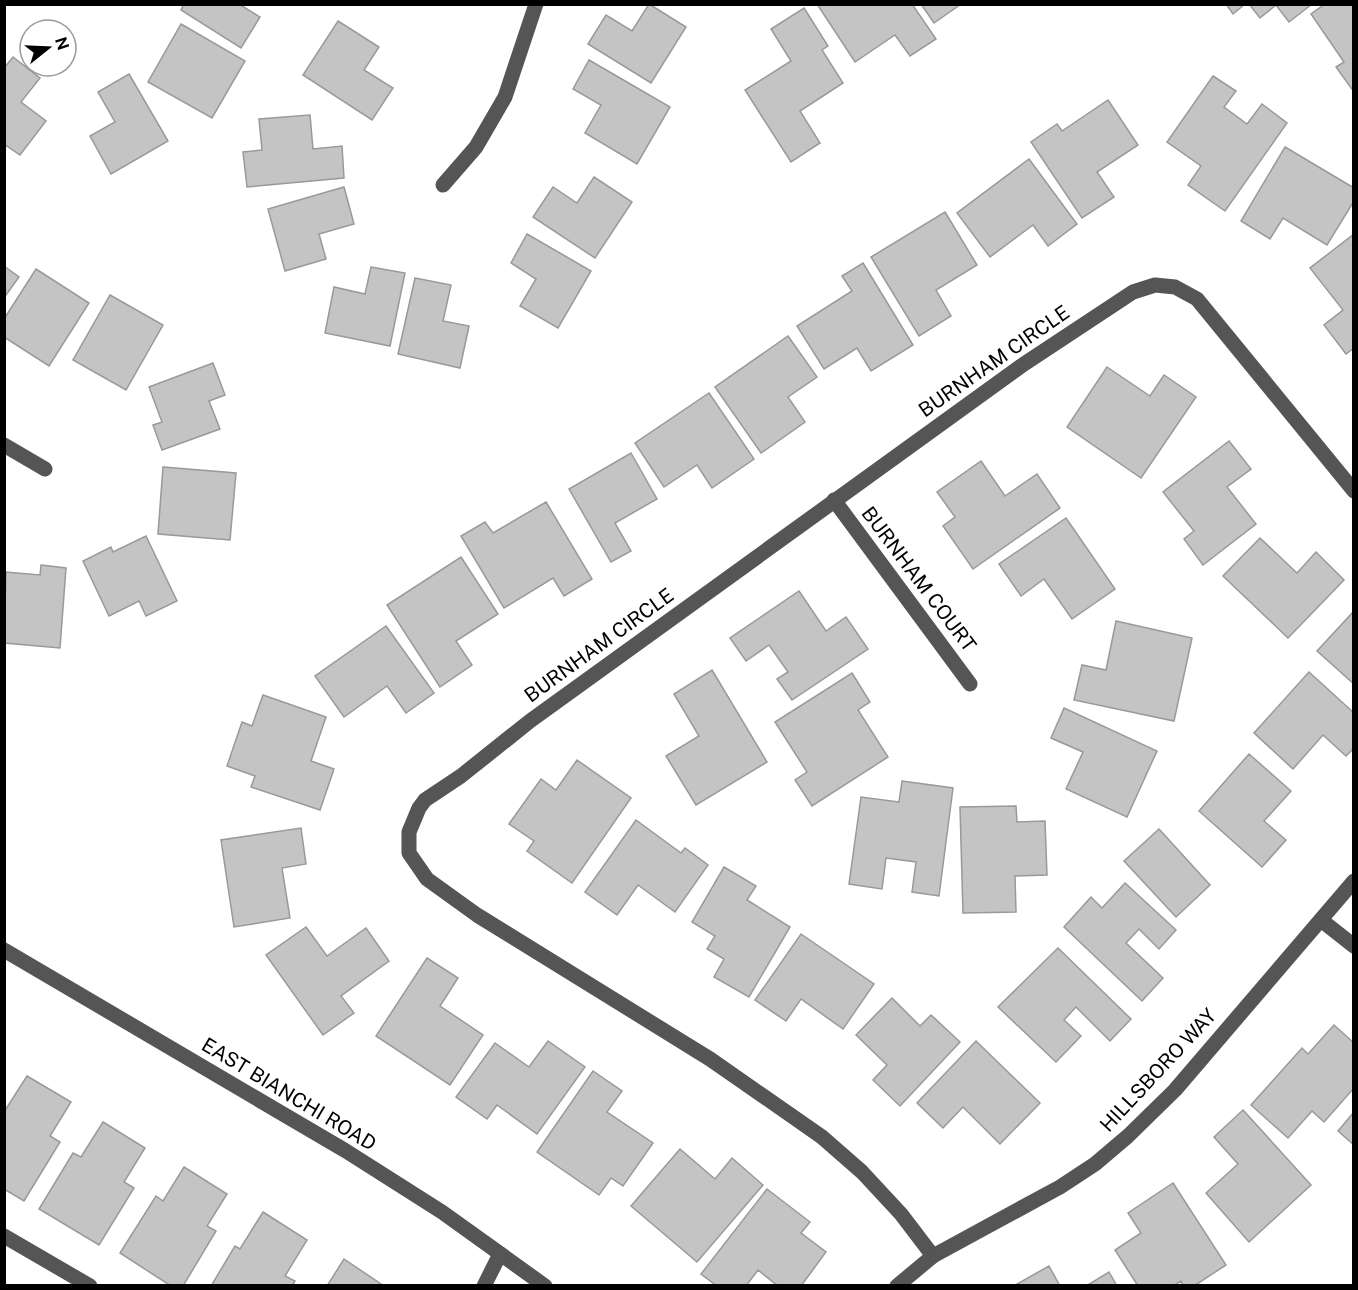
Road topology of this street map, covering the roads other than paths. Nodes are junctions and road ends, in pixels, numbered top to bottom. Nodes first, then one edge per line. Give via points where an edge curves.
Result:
1 (536, 4) edge
2 (443, 186) dead end
3 (4, 445) edge
4 (45, 469) dead end
5 (1353, 492) edge
6 (834, 500) junction
7 (970, 684) dead end
8 (1353, 881) edge
9 (1321, 920) junction
10 (1353, 946) edge
11 (4, 950) edge
12 (4, 1236) edge
13 (500, 1254) junction
14 (933, 1256) junction
15 (90, 1286) edge
16 (484, 1286) edge
17 (545, 1286) edge
18 (897, 1286) edge

1 - 2 street via 505,97 476,147
3 - 4 street
5 - 6 street, BURNHAM CIRCLE via 1197,299 1175,287 1155,285 1133,292 1024,364
6 - 7 street, BURNHAM COURT
6 - 14 street, BURNHAM CIRCLE via 425,800 409,832 409,853 427,879 477,915 710,1059 822,1137 862,1172
8 - 9 street, HILLSBORO WAY
9 - 10 street
9 - 14 street, HILLSBORO WAY via 1174,1090 1128,1136 1095,1164 1060,1186
11 - 13 street, EAST BIANCHI ROAD via 346,1151
12 - 15 street
13 - 16 street
13 - 17 street, EAST BIANCHI ROAD
14 - 18 street, HILLSBORO WAY

